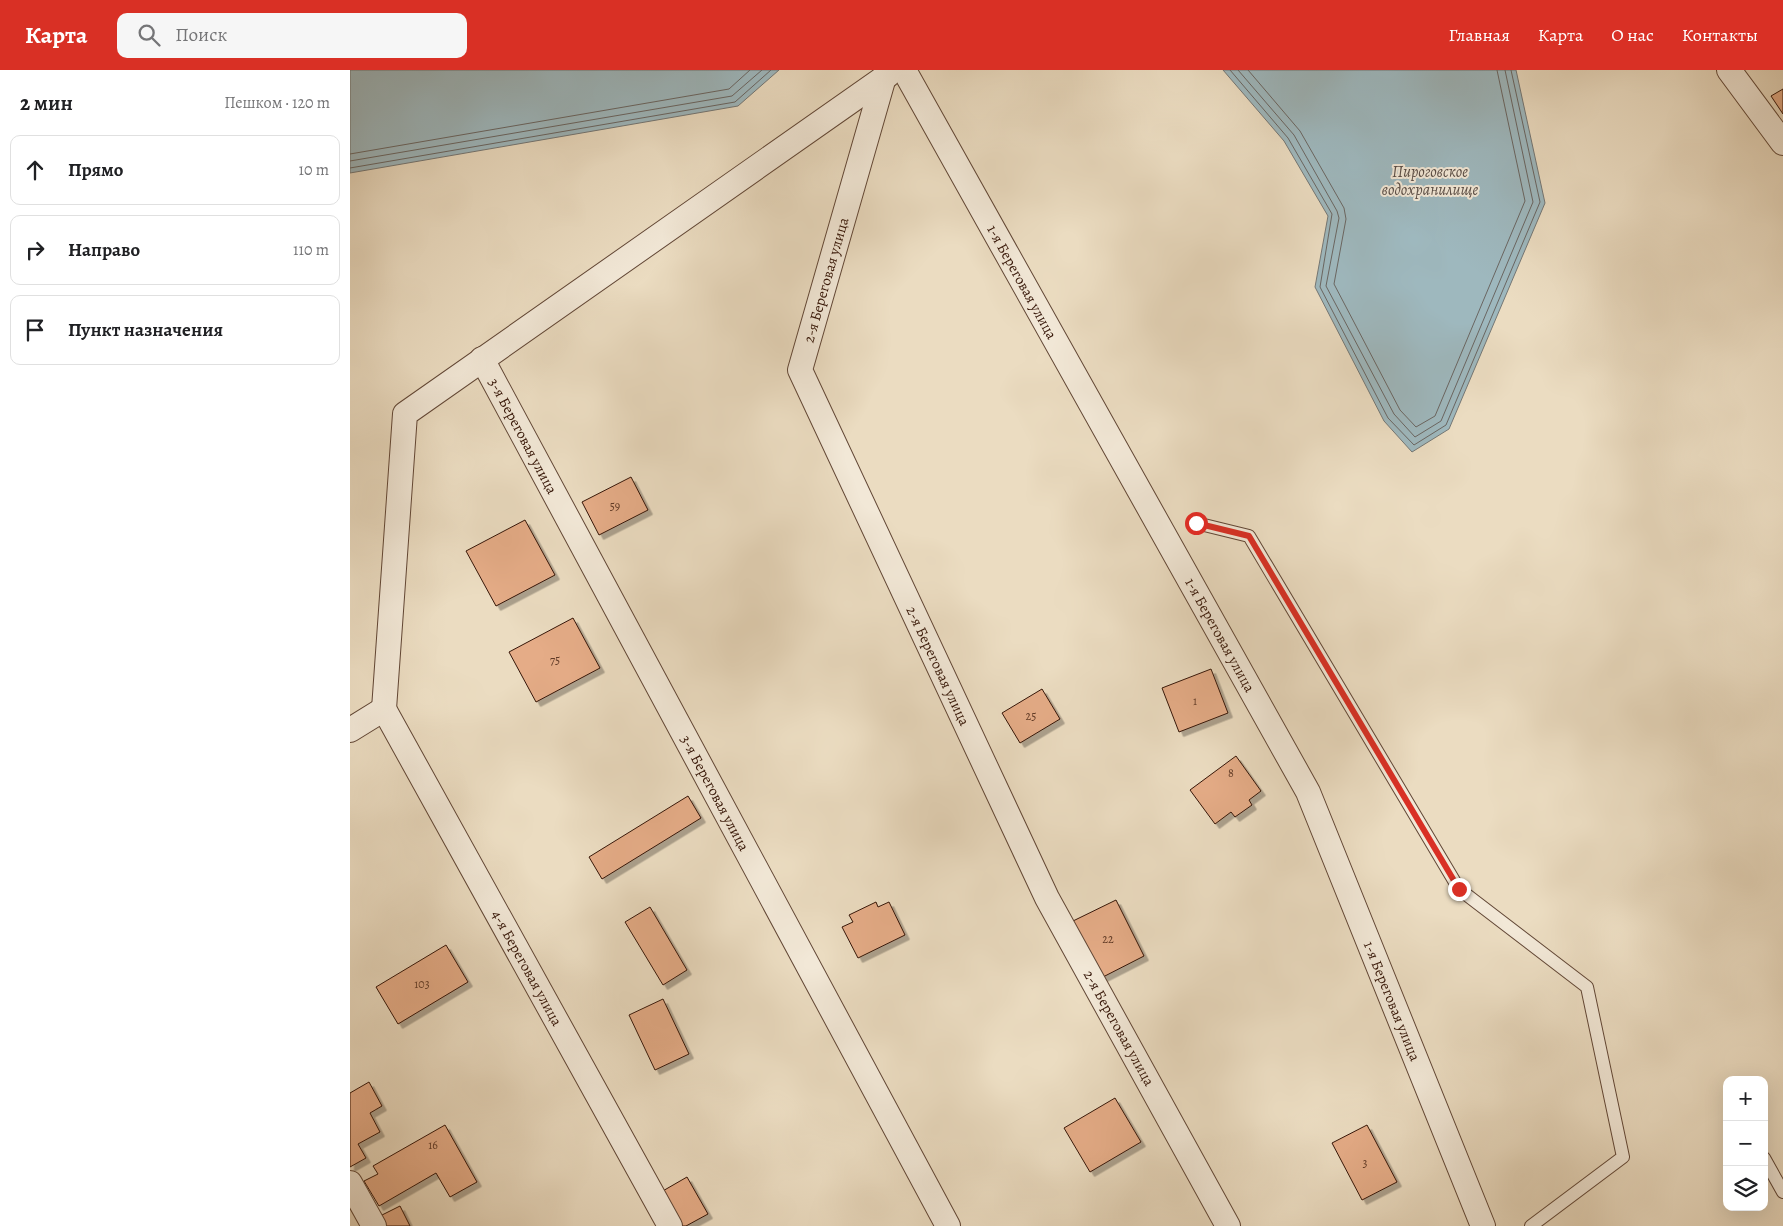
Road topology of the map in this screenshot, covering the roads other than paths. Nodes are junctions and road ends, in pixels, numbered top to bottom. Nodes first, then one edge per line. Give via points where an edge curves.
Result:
1 (1729, 70) edge
2 (895, 72) edge
3 (1783, 144) edge
4 (482, 359) junction
5 (1196, 523) dead end
6 (384, 709) junction
7 (350, 730) edge
8 (1768, 1165) edge
9 (350, 1182) edge
10 (1783, 1192) edge
11 (374, 1226) edge
12 (670, 1226) edge
13 (948, 1226) edge
14 (1228, 1226) edge
15 (1483, 1226) edge
16 (1531, 1226) edge

1 - 3 street
2 - 4 street
2 - 14 street, 2-я Береговая улица via 800,370 1047,898
2 - 15 street, 1-я Береговая улица via 1308,792
4 - 6 street via 405,414
4 - 13 street, 3-я Береговая улица
5 - 16 lane via 1249,536 1459,889 1586,987 1623,1157
6 - 7 street
6 - 12 street, 4-я Береговая улица
8 - 10 lane
9 - 11 street

